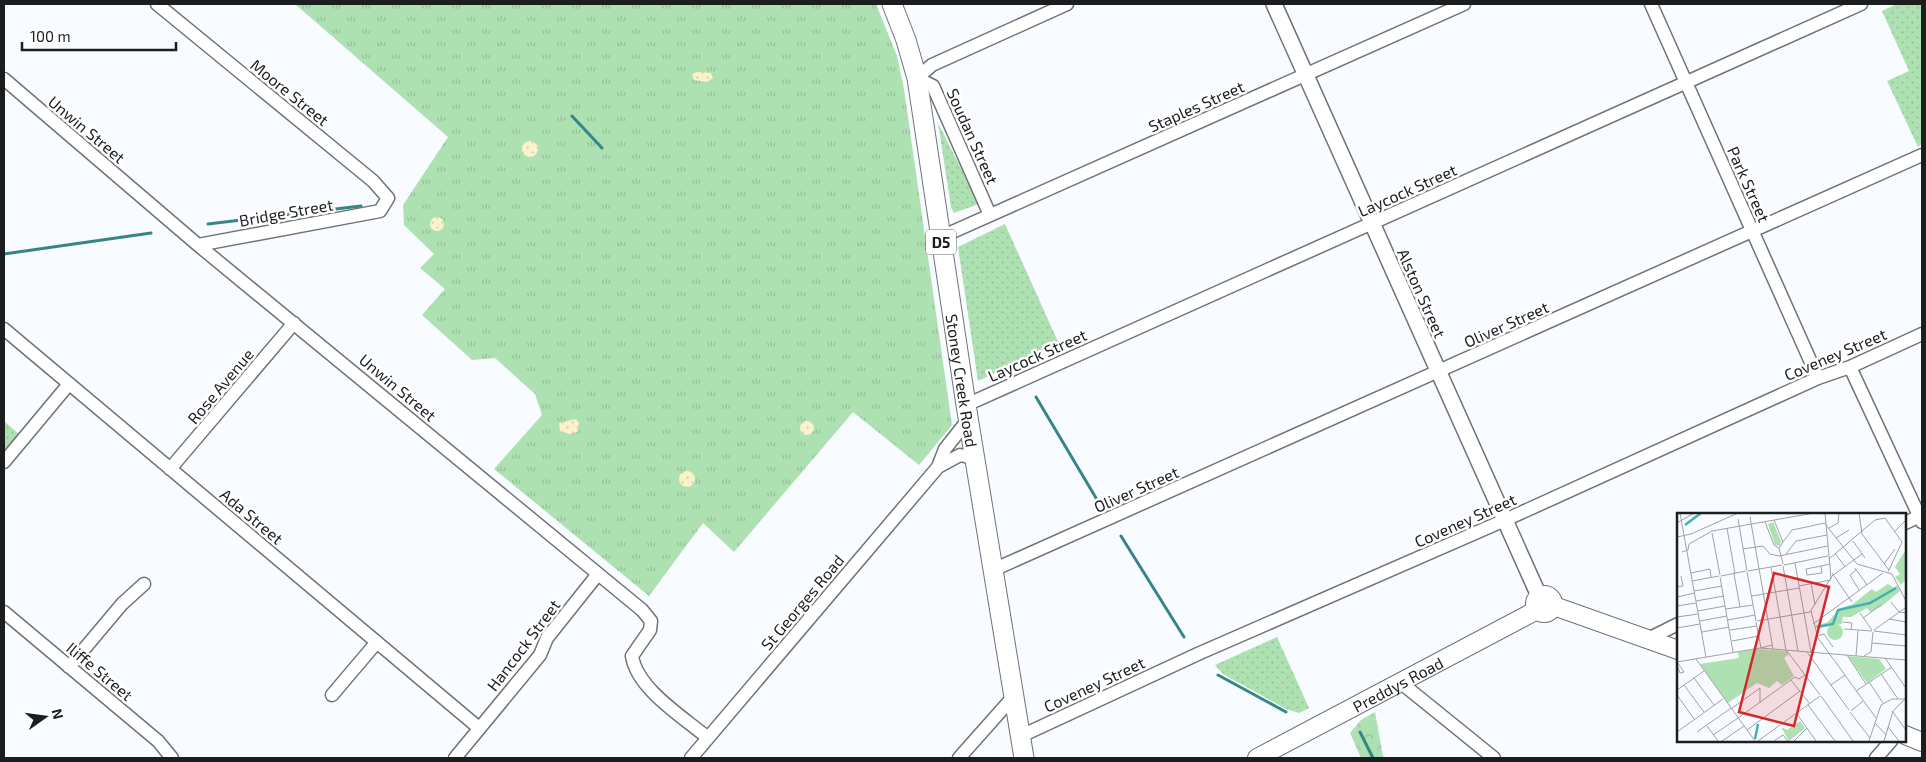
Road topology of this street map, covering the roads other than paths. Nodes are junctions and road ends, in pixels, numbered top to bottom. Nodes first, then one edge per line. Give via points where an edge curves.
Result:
1 (157, 4) edge
2 (892, 4) edge
3 (1274, 4) edge
4 (1464, 4) edge
5 (1651, 4) edge
6 (1861, 4) edge
7 (1062, 5) edge
8 (1305, 75) junction
9 (917, 78) junction
10 (4, 79) edge
11 (1686, 82) junction
12 (1922, 155) edge
13 (380, 211) joint
14 (990, 215) junction
15 (1372, 224) junction
16 (1753, 232) junction
17 (941, 237) junction
18 (198, 244) junction
19 (294, 323) junction
20 (4, 329) edge
21 (1922, 334) edge
22 (1850, 368) junction
23 (1438, 372) junction
24 (1818, 378) junction
25 (69, 384) junction
26 (967, 412) junction
27 (4, 462) edge
28 (938, 466) junction
29 (976, 466) junction
30 (170, 469) junction
31 (1921, 519) edge
32 (1505, 520) junction
33 (1906, 523) edge
34 (993, 570) junction
35 (598, 574) junction
36 (144, 584) dead end
37 (1543, 604) junction
38 (4, 612) edge
39 (1677, 624) edge
40 (1648, 638) junction
41 (377, 642) junction
42 (1677, 650) edge
43 (69, 667) junction
44 (1400, 682) junction
45 (332, 695) dead end
46 (1014, 696) junction
47 (480, 728) junction
48 (1906, 734) edge
49 (1906, 734) edge
50 (1021, 736) junction
51 (1922, 737) edge
52 (708, 738) junction
53 (1890, 742) edge
54 (1922, 742) edge
55 (169, 757) edge
56 (455, 758) edge
57 (691, 758) edge
58 (959, 758) edge
59 (1024, 758) edge
60 (1258, 758) edge
61 (1494, 758) edge
62 (1876, 758) edge

1 - 13 street, Moore Street via 373,181 388,198
2 - 9 main road, Stoney Creek Road / D5
3 - 8 street, Alston Street
4 - 8 street, Staples Street
5 - 11 street, Park Street
6 - 11 street, Laycock Street
7 - 9 street via 932,64
8 - 14 street, Staples Street
8 - 15 street, Alston Street
9 - 14 street, Soudan Street via 933,86
9 - 17 main road, Stoney Creek Road / D5
10 - 18 street, Unwin Street
11 - 15 street, Laycock Street
11 - 16 street, Park Street
12 - 16 street, Oliver Street
13 - 18 street, Bridge Street
14 - 17 street, Staples Street
15 - 23 street, Alston Street
15 - 26 street, Laycock Street
16 - 23 street, Oliver Street
16 - 24 street, Park Street
17 - 26 main road, Stoney Creek Road / D5
18 - 19 street, Unwin Street
19 - 30 street, Rose Avenue
19 - 35 street, Unwin Street
20 - 25 street, Ada Street
21 - 22 street, Coveney Street
22 - 24 street, Coveney Street
22 - 31 street
23 - 32 street, Alston Street
23 - 34 street, Oliver Street
24 - 32 street, Coveney Street
25 - 27 street
25 - 30 street, Ada Street
26 - 28 street, St Georges Road
26 - 29 main road, Stoney Creek Road / D5
28 - 29 street, St Georges Road via 960,455 969,457
28 - 52 street, St Georges Road
29 - 34 main road, Stoney Creek Road / D5
30 - 41 street, Ada Street
31 - 33 street
32 - 37 street, Alston Street
32 - 50 street, Coveney Street via 1200,653
34 - 46 main road, Stoney Creek Road / D5
35 - 47 street, Hancock Street via 547,638 540,655
35 - 52 street, Unwin Street via 651,621 650,630 632,656 634,669 651,691
36 - 43 street via 122,604
37 - 40 main road
37 - 44 main road, Preddys Road
38 - 43 street, Iliffe Street
39 - 40 street
40 - 42 main road
41 - 45 street
41 - 47 street, Ada Street
43 - 55 street, Iliffe Street via 158,741
44 - 60 main road, Preddys Road
44 - 61 street
46 - 50 main road, Stoney Creek Road / D5
46 - 58 street
47 - 56 street, Hancock Street
48 - 51 main road
49 - 54 main road
50 - 59 main road, Stoney Creek Road / D5
52 - 57 street, St Georges Road
53 - 62 street

